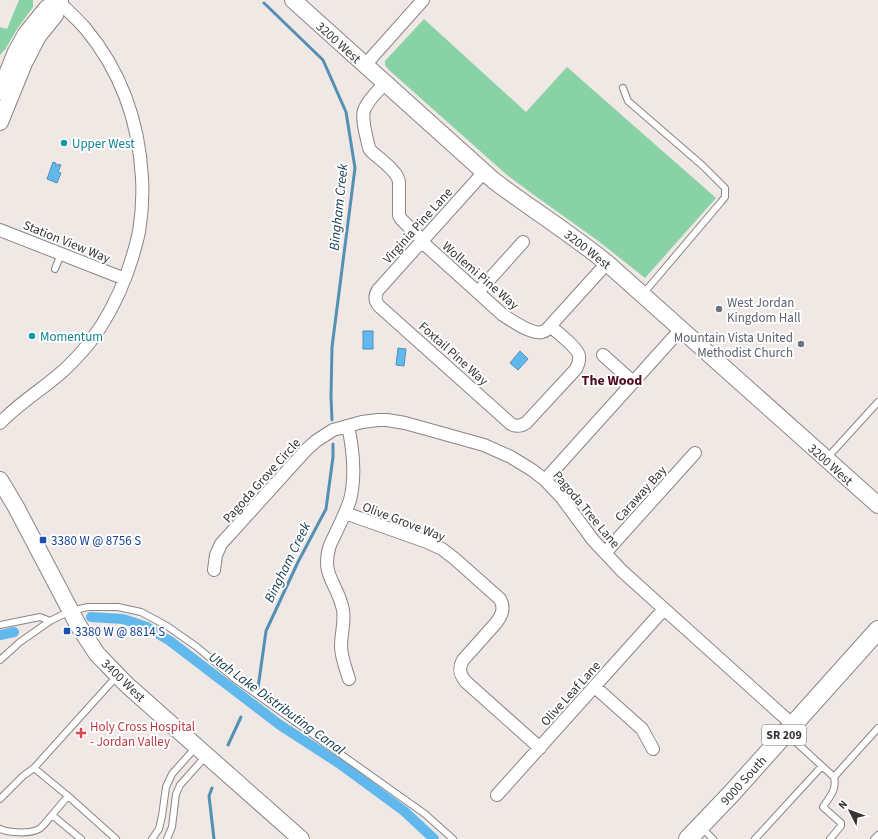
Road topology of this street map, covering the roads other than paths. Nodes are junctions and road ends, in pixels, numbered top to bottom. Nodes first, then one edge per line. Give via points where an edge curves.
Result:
1 (292, 0) edge
2 (423, 0) edge
3 (59, 1) edge
4 (364, 65) junction
5 (385, 83) junction
6 (623, 88) dead end
7 (0, 91) edge
8 (0, 122) edge
9 (484, 172) junction
10 (0, 230) edge
11 (422, 241) junction
12 (523, 242) dead end
13 (61, 254) junction
14 (607, 262) junction
15 (56, 269) dead end
16 (125, 279) junction
17 (478, 292) junction
18 (643, 294) junction
19 (375, 298) joint
20 (550, 326) junction
21 (681, 329) junction
22 (603, 355) dead end
23 (633, 382) junction
24 (878, 402) edge
25 (0, 423) edge
26 (348, 426) junction
27 (695, 453) dead end
28 (826, 459) junction
29 (0, 480) edge
30 (545, 480) junction
31 (878, 506) edge
32 (345, 513) junction
33 (605, 553) junction
34 (214, 570) dead end
35 (664, 609) junction
36 (70, 612) junction
37 (50, 621) junction
38 (0, 626) edge
39 (878, 630) edge
40 (0, 660) edge
41 (117, 675) junction
42 (349, 679) dead end
43 (595, 687) junction
44 (878, 728) edge
45 (790, 729) junction
46 (540, 748) junction
47 (653, 749) dead end
48 (202, 751) junction
49 (822, 766) junction
50 (34, 768) junction
51 (834, 777) junction
52 (497, 795) dead end
53 (68, 796) junction
54 (0, 799) edge
55 (52, 814) junction
56 (0, 829) edge
57 (878, 834) edge
58 (700, 835) edge
59 (155, 838) edge
60 (81, 839) edge
61 (116, 839) edge
62 (167, 839) edge
63 (301, 839) edge
64 (453, 839) edge
65 (755, 839) edge
66 (830, 839) edge
67 (874, 839) edge

1 - 4 street, 3200 West
2 - 4 street
3 - 7 street via 47,8 26,34
3 - 8 street via 55,15 38,36 26,58
3 - 16 street via 84,27 105,56 124,94 136,132 140,152 142,212 134,253
4 - 5 street, 3200 West
5 - 9 street, 3200 West
5 - 11 street, Wollemi Pine Way via 364,110 369,148 398,177 399,215
6 - 18 lane via 628,101 725,188 725,197
9 - 11 street, Virginia Pine Lane
9 - 14 street, 3200 West
10 - 13 street, Station View Way
11 - 17 street, Wollemi Pine Way
11 - 19 street, Virginia Pine Lane via 378,290
12 - 17 street
13 - 15 lane
13 - 16 street, Station View Way
14 - 18 street, 3200 West
14 - 20 street
16 - 25 street via 102,324 78,356
17 - 20 street, Wollemi Pine Way via 511,320 532,331 546,331
18 - 21 street, 3200 West
19 - 20 street, Foxtail Pine Way via 379,306 511,424 517,426 526,422 578,365 579,357 576,350
21 - 23 street
21 - 28 street, 3200 West
22 - 23 street
23 - 30 street
24 - 28 lane
26 - 30 street, Pagoda Tree Lane via 378,420 406,423 493,448 522,463
26 - 32 street via 353,480
26 - 34 street, Pagoda Grove Circle via 327,434 306,450 221,544
27 - 33 street, Caraway Bay
28 - 31 street, 3200 West
29 - 36 street, 3400 West
30 - 33 street, Pagoda Tree Lane
32 - 42 street via 330,545 327,564 329,577 343,610 342,652
32 - 46 street, Olive Grove Way via 442,549 497,596 503,609 500,616 463,660 460,673 466,682
33 - 35 street, Pagoda Tree Lane
35 - 43 street, Olive Leaf Lane
35 - 45 street, Pagoda Tree Lane
36 - 37 lane
36 - 41 street, 3400 West via 91,645
36 - 64 lane via 88,607 118,607 141,612 167,626 235,679 425,814
37 - 38 lane via 40,618
37 - 40 lane
39 - 45 main road, 9000 South / SR 209
41 - 48 street, 3400 West
41 - 50 lane
43 - 46 street, Olive Leaf Lane
43 - 47 street via 642,729
44 - 51 lane
45 - 49 lane
45 - 58 main road, 9000 South / SR 209 via 731,794
46 - 52 street, Olive Leaf Lane
48 - 59 lane via 172,774 166,787 161,823
48 - 62 lane via 176,794 172,827
48 - 63 street, 3400 West
49 - 51 lane
49 - 65 lane
50 - 53 lane
50 - 54 lane
51 - 66 lane via 834,790 823,807 841,823 841,826
53 - 55 lane
53 - 61 lane
55 - 56 lane via 40,828 32,831 12,832
55 - 60 lane
57 - 67 lane

